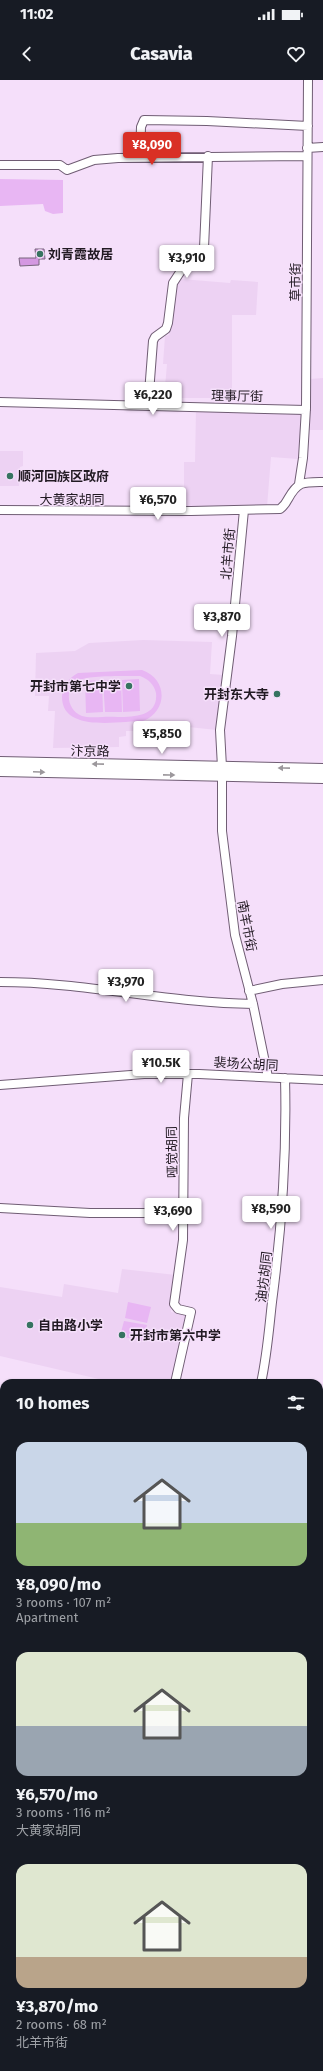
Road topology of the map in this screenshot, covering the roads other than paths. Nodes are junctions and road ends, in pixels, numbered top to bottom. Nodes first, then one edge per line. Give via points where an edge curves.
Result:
1 (308, 80) edge
2 (308, 126) junction
3 (323, 147) edge
4 (307, 152) junction
5 (140, 156) junction
6 (208, 156) junction
7 (0, 166) edge
8 (0, 402) edge
9 (148, 406) junction
10 (306, 410) junction
11 (323, 482) edge
12 (299, 484) junction
13 (0, 510) edge
14 (244, 510) junction
15 (0, 762) edge
16 (323, 769) edge
17 (0, 771) edge
18 (222, 771) junction
19 (323, 778) edge
20 (323, 980) edge
21 (0, 982) edge
22 (249, 991) junction
23 (253, 1004) junction
24 (188, 1074) junction
25 (268, 1077) junction
26 (285, 1078) junction
27 (323, 1080) edge
28 (0, 1085) edge
29 (0, 1208) edge
30 (184, 1213) junction
31 (176, 1379) edge
32 (262, 1379) edge
33 (323, 1487) edge
34 (323, 1499) edge

1 - 2 street, 草市街
2 - 4 street, 草市街
2 - 5 street via 144,120 141,127
3 - 4 street
4 - 6 street
4 - 10 street, 草市街
5 - 6 street
5 - 7 street via 94,160 67,170 60,165
6 - 9 street via 204,248 198,248 192,253 173,283 166,329 153,341
8 - 9 street, 理事厅街
9 - 10 street, 理事厅街
10 - 12 street, 草市街 via 304,458
11 - 12 street
12 - 14 street, 大黄家胡同 via 283,507
13 - 14 street, 大黄家胡同
14 - 18 street, 北羊市街 via 220,730
18 -> 15 main road, 汴京路
16 -> 18 main road, 汴京路
17 -> 18 main road, 汴京路
18 - 19 main road, 汴京路
18 - 22 street, 南羊市街 via 222,831 226,871 235,935
20 - 22 street via 282,984
21 - 23 street via 49,984 198,1002
22 - 23 street, 南羊市街
23 - 25 street, 南羊市街
24 - 25 street, 裴场公胡同
24 - 28 street, 裴场公胡同 via 144,1074
24 - 30 street, 哑觉胡同 via 184,1118
25 - 26 street, 裴场公胡同
26 - 27 street, 裴场公胡同
26 - 32 street, 油坊胡同 via 286,1162 281,1238
29 - 30 street via 90,1213
30 - 31 street, 哑觉胡同 via 174,1304 191,1312
33 - 34 street

